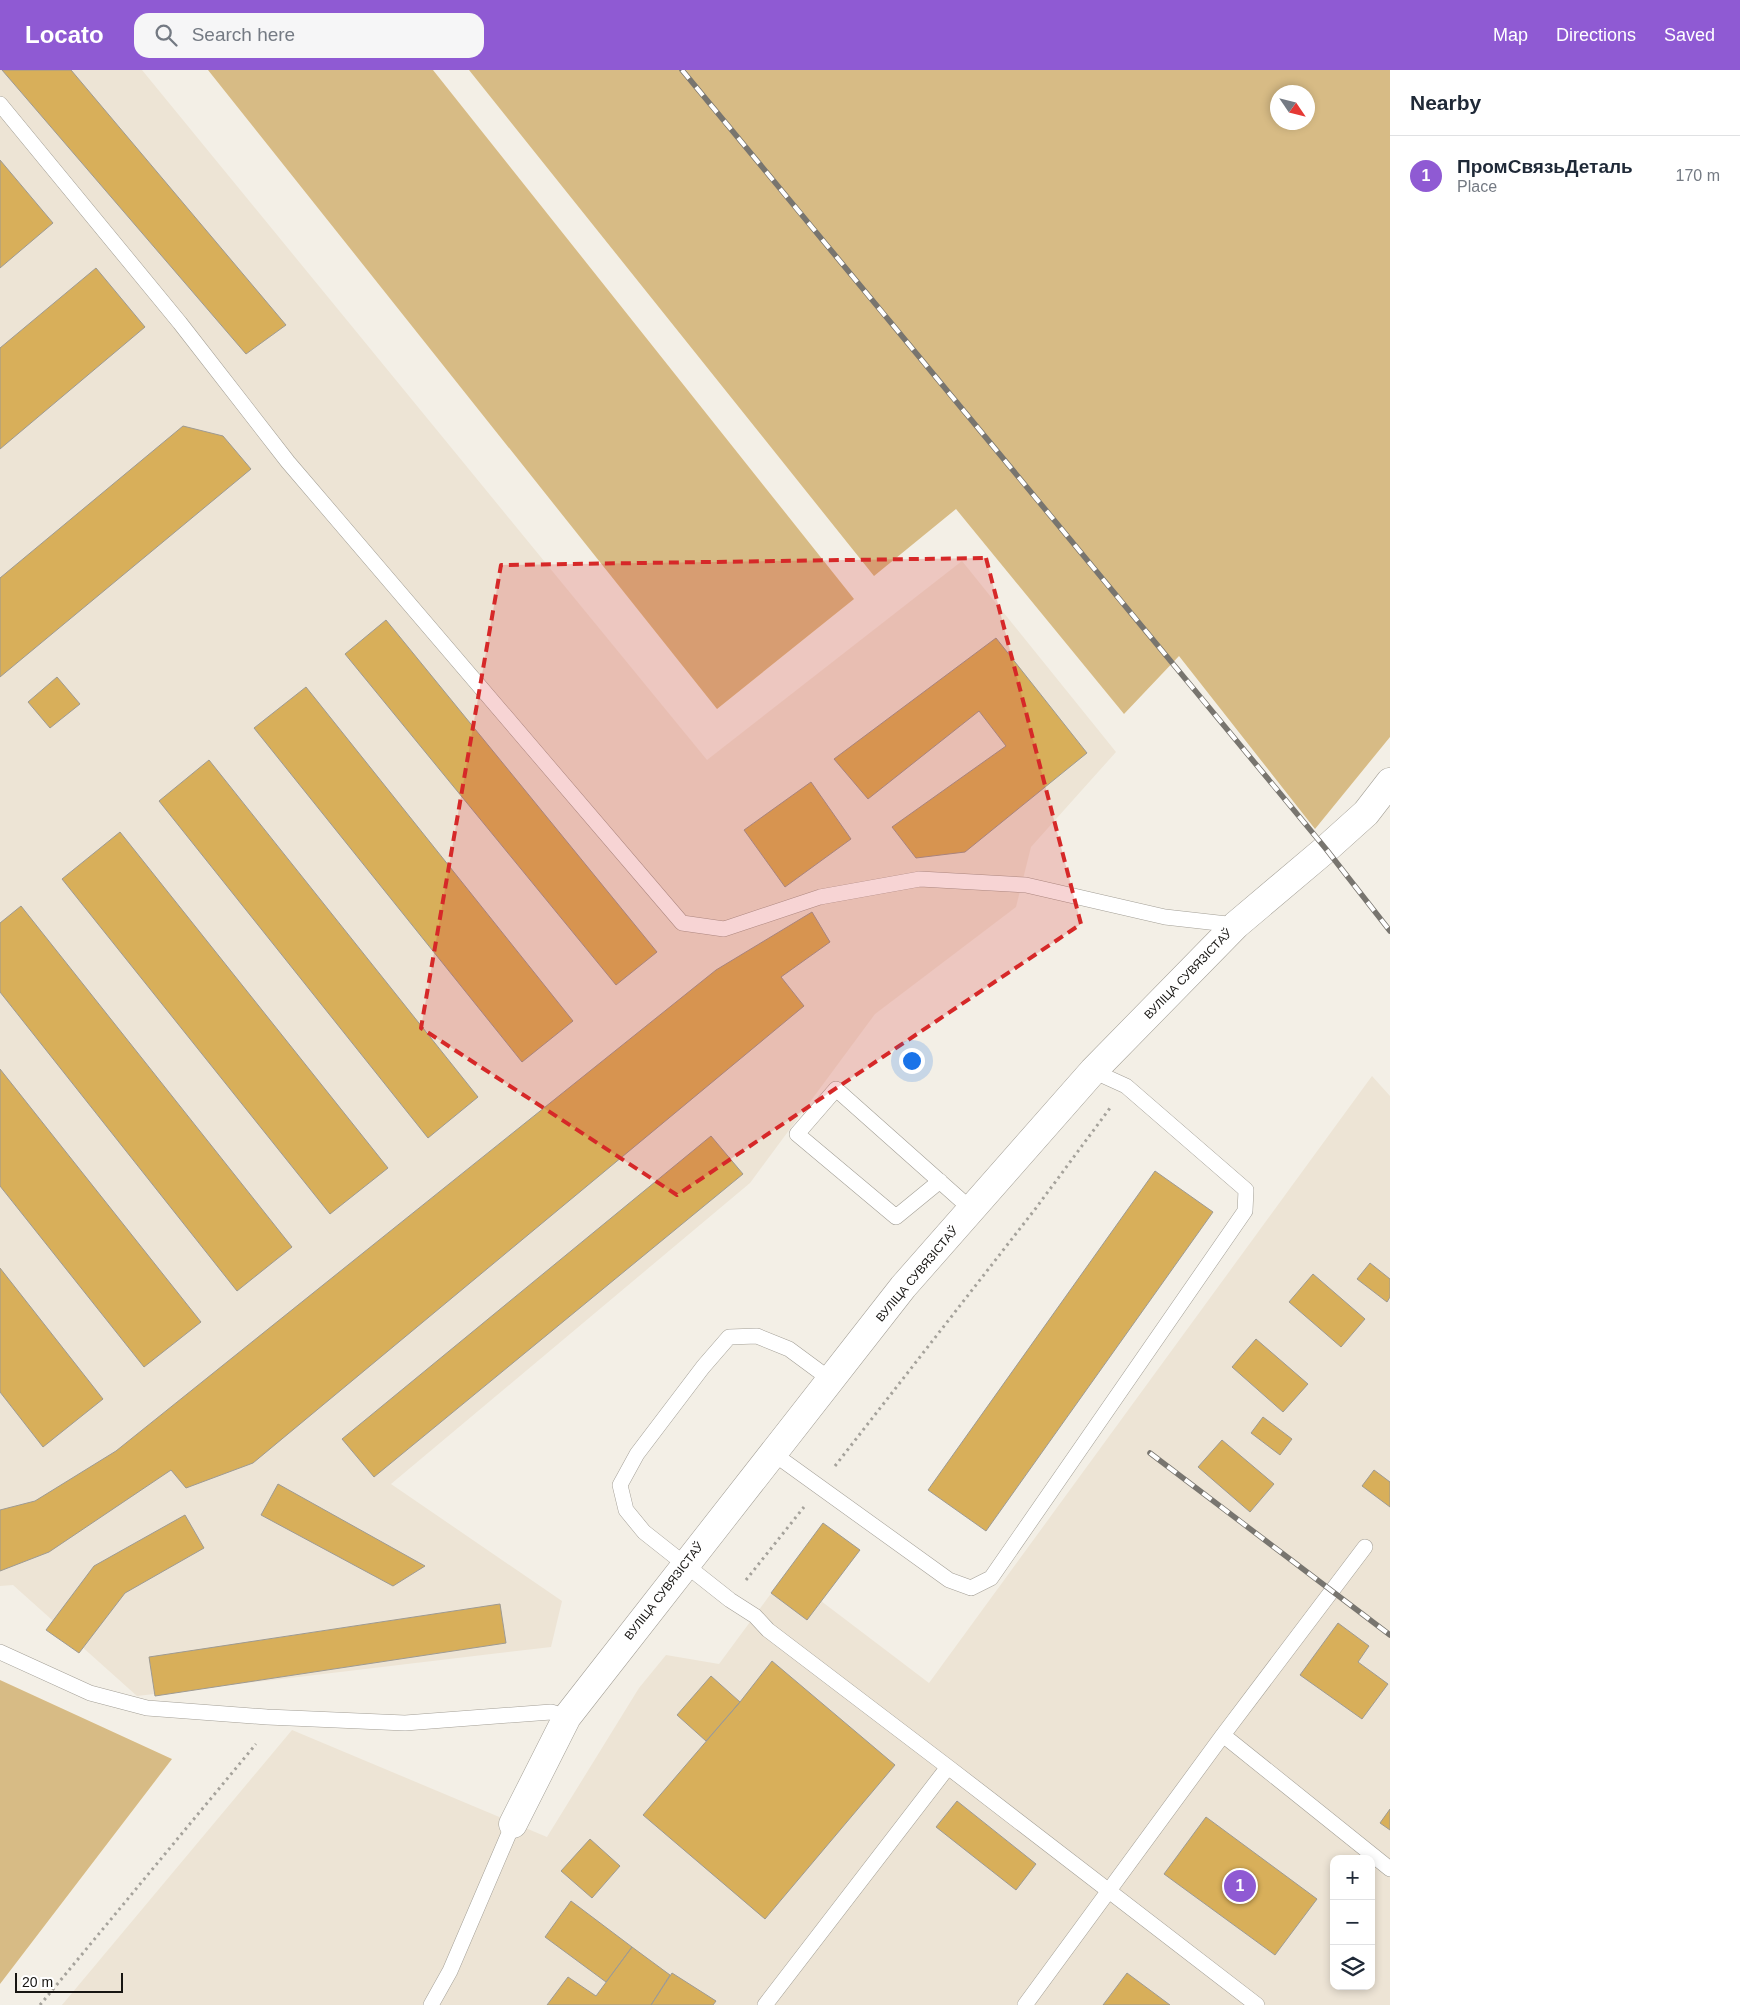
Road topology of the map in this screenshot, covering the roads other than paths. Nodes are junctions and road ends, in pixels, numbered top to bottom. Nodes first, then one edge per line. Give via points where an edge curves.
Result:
1 (0, 104) edge
2 (1390, 782) edge
3 (1236, 925) junction
4 (1093, 1071) junction
5 (940, 1181) junction
6 (972, 1210) junction
7 (831, 1380) junction
8 (774, 1454) junction
9 (1365, 1547) dead end
10 (685, 1565) junction
11 (0, 1652) edge
12 (567, 1717) junction
13 (1223, 1734) junction
14 (948, 1766) junction
15 (514, 1824) joint
16 (1390, 1869) edge
17 (1108, 1890) junction
18 (431, 2005) edge
19 (765, 2005) edge
20 (1024, 2005) edge
21 (1257, 2005) edge

1 - 3 lane via 180,323 288,462 682,923 724,929 820,897 920,879 1026,885 1165,917
2 - 3 street, ВУЛІЦА СУВЯЗІСТАЎ via 1366,813
3 - 4 street, ВУЛІЦА СУВЯЗІСТАЎ
4 - 6 street, ВУЛІЦА СУВЯЗІСТАЎ
4 - 8 lane via 1126,1086 1246,1190 1245,1211 991,1578 971,1588 949,1580
5 - 5 lane via 836,1089 797,1134 896,1217
5 - 6 lane
6 - 7 street, ВУЛІЦА СУВЯЗІСТАЎ via 904,1287
7 - 8 street, ВУЛІЦА СУВЯЗІСТАЎ
7 - 10 lane via 789,1349 757,1336 730,1337 703,1367 637,1454 620,1485 626,1510 644,1532
8 - 10 street, ВУЛІЦА СУВЯЗІСТАЎ
9 - 13 lane
10 - 12 street, ВУЛІЦА СУВЯЗІСТАЎ
10 - 14 lane
11 - 12 lane via 90,1693 147,1708 405,1723 551,1712
12 - 15 street, ВУЛІЦА СУВЯЗІСТАЎ
13 - 16 lane
13 - 17 lane
14 - 17 lane
14 - 19 lane
15 - 18 lane via 450,1972
17 - 20 lane
17 - 21 lane

